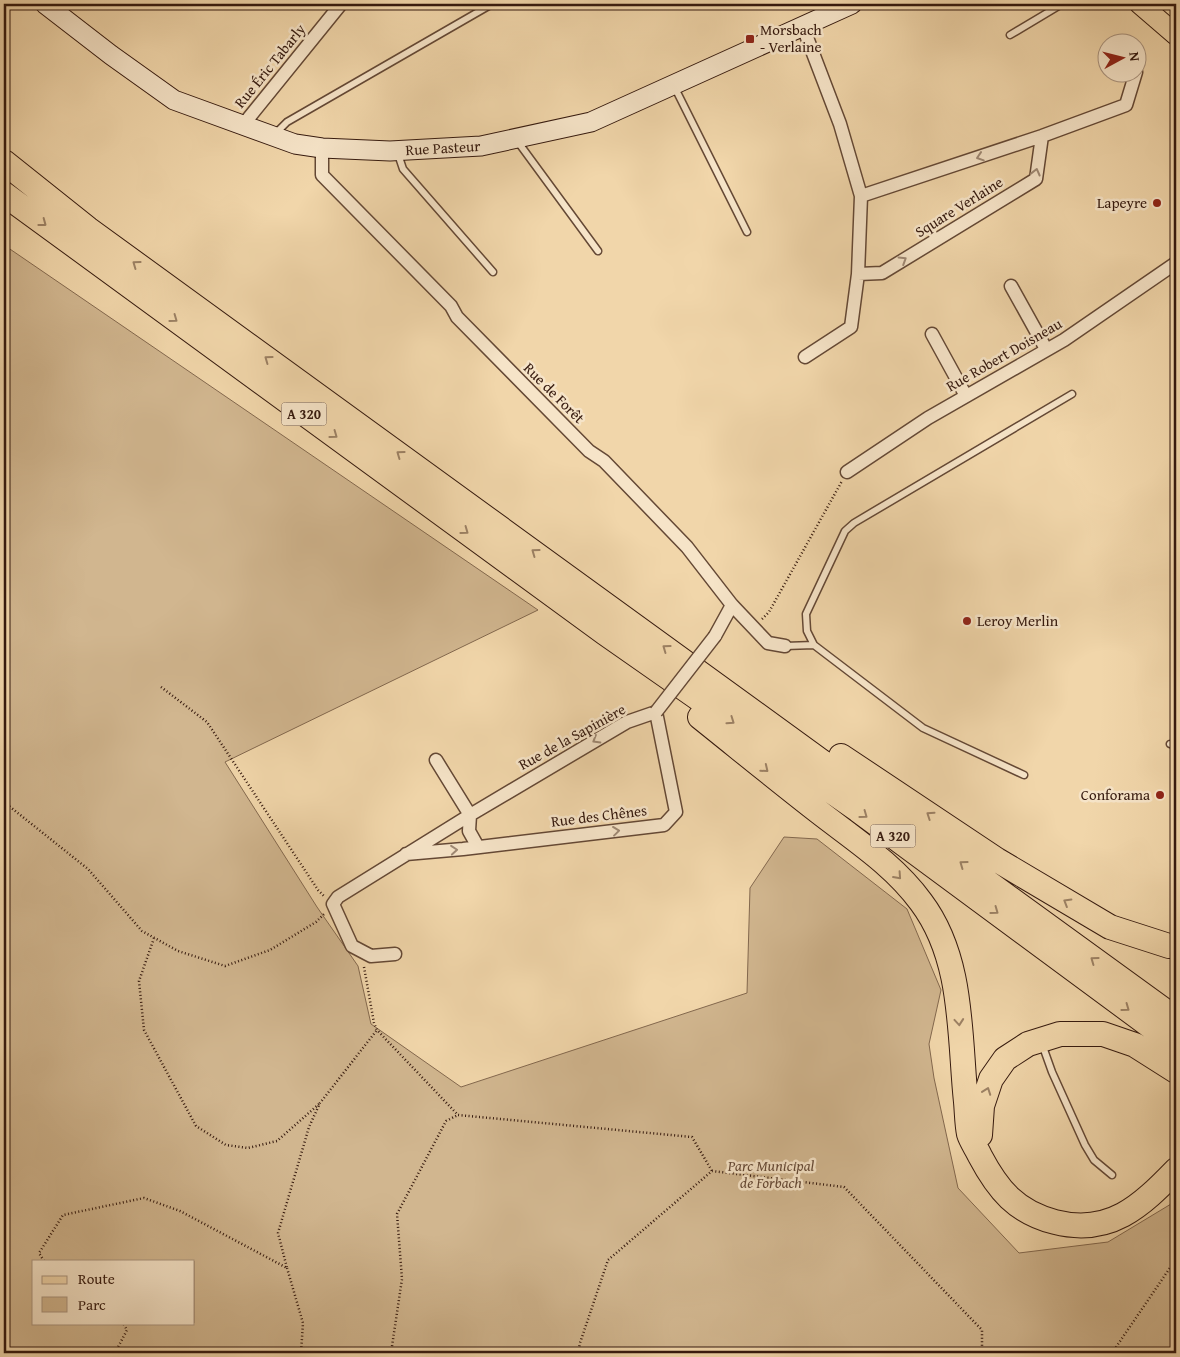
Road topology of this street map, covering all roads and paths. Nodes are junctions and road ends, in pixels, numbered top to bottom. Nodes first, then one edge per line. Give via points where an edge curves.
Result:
1 (45, 4) edge
2 (341, 4) edge
3 (492, 4) edge
4 (852, 4) edge
5 (1062, 4) edge
6 (1140, 4) edge
7 (803, 26) junction
8 (1176, 35) edge
9 (1010, 36) dead end
10 (1133, 82) edge
11 (674, 85) junction
12 (243, 125) junction
13 (273, 136) junction
14 (1042, 136) junction
15 (516, 139) junction
16 (322, 148) junction
17 (397, 150) junction
18 (4, 162) edge
19 (4, 194) edge
20 (861, 196) junction
21 (747, 232) dead end
22 (598, 251) dead end
23 (1176, 264) edge
24 (493, 272) dead end
25 (858, 274) junction
26 (1011, 286) dead end
27 (932, 334) dead end
28 (1046, 349) junction
29 (805, 357) dead end
30 (1072, 394) dead end
31 (966, 396) junction
32 (847, 472) joint
33 (732, 605) junction
34 (754, 628) junction
35 (606, 633) junction
36 (814, 645) junction
37 (785, 646) joint
38 (706, 676) junction
39 (160, 688) dead end
40 (656, 712) junction
41 (436, 760) dead end
42 (1024, 775) dead end
43 (4, 802) edge
44 (470, 815) junction
45 (478, 846) junction
46 (406, 854) junction
47 (333, 904) junction
48 (154, 938) junction
49 (352, 946) junction
50 (1176, 946) edge
51 (395, 954) dead end
52 (1176, 1019) edge
53 (378, 1030) junction
54 (1040, 1040) junction
55 (1176, 1045) edge
56 (1176, 1071) edge
57 (320, 1103) junction
58 (458, 1115) junction
59 (1176, 1170) edge
60 (712, 1171) junction
61 (989, 1173) junction
62 (1112, 1175) dead end
63 (1176, 1259) edge
64 (43, 1260) edge
65 (287, 1268) junction
66 (124, 1324) edge
67 (116, 1353) edge
68 (300, 1353) edge
69 (391, 1353) edge
70 (578, 1353) edge
71 (982, 1353) edge
72 (1112, 1353) edge

1 - 12 main road, Rue Pasteur via 174,100
2 - 12 street, Rue Éric Tabarly
3 - 13 lane via 287,122
4 - 7 main road, Rue Pasteur
5 - 9 lane
6 - 8 main road
7 - 11 main road, Rue Pasteur
7 - 20 street via 840,124
10 - 14 street, Square Verlaine via 1126,104
11 - 15 main road, Rue Pasteur via 591,122
11 - 21 lane
12 - 13 main road, Rue Pasteur
13 - 16 main road, Rue Pasteur via 295,144
14 -> 20 street, Square Verlaine
25 -> 14 street, Square Verlaine via 882,273 1036,179
15 - 17 main road, Rue Pasteur via 481,146
15 - 22 lane
16 - 17 main road, Rue Pasteur
16 - 33 street, Rue de Forêt via 322,175 451,306 456,317 687,547
17 - 24 lane via 404,169
38 -> 18 highway, A 320 via 88,229
19 -> 35 highway, A 320
20 - 25 street
23 - 28 street, Rue Robert Doisneau
25 - 29 street via 851,327
26 - 28 street
27 - 31 street
28 - 31 street, Rue Robert Doisneau
30 - 36 lane via 845,531 806,614 807,631
31 - 32 street, Rue Robert Doisneau
32 - 34 path via 769,612
33 - 34 street, Rue de Forêt
33 - 40 street, bridge via 715,636
34 - 37 street, Rue de Forêt via 768,643
35 -> 55 highway, A 320 via 858,810
35 -> 61 highway via 659,684 890,867 922,902 942,938 957,992 970,1136
36 - 37 lane
36 - 42 lane via 923,728
50 -> 38 highway via 1110,927 997,860 772,710
52 -> 38 highway, A 320
39 - 47 path via 207,722 307,875
40 -> 44 street, Rue de la Sapinière via 627,722
45 -> 40 street, Rue des Chênes via 664,825 676,812
41 - 44 street
43 - 48 path via 88,869 142,931
44 - 45 street via 469,832
44 - 46 street, Rue de la Sapinière
46 -> 45 street, Rue des Chênes
46 - 47 street, Rue de la Sapinière via 338,896
47 - 48 path via 316,922 270,950 225,966 178,951
47 - 49 street
48 - 57 path via 139,981 144,1030 196,1126 226,1145 248,1148 277,1141
49 - 51 street via 371,956
49 - 53 path via 364,964
53 - 57 path
53 - 58 path
54 - 56 highway via 1060,1034 1103,1034 1135,1045
61 -> 54 highway via 980,1132 982,1106 991,1079 1005,1059
54 - 62 lane via 1084,1145 1094,1160
57 - 65 path via 309,1127 278,1232
58 - 60 path via 692,1137
58 - 69 path via 446,1121 397,1214 402,1279
59 - 61 highway via 1152,1195 1127,1214 1095,1225 1066,1224 1040,1218 1013,1203
60 - 70 path via 608,1260
60 - 71 path via 844,1187 982,1330
63 - 72 path
64 - 65 path via 39,1254 63,1214 144,1198 180,1211
65 - 68 path via 303,1323
66 - 67 path via 127,1330

